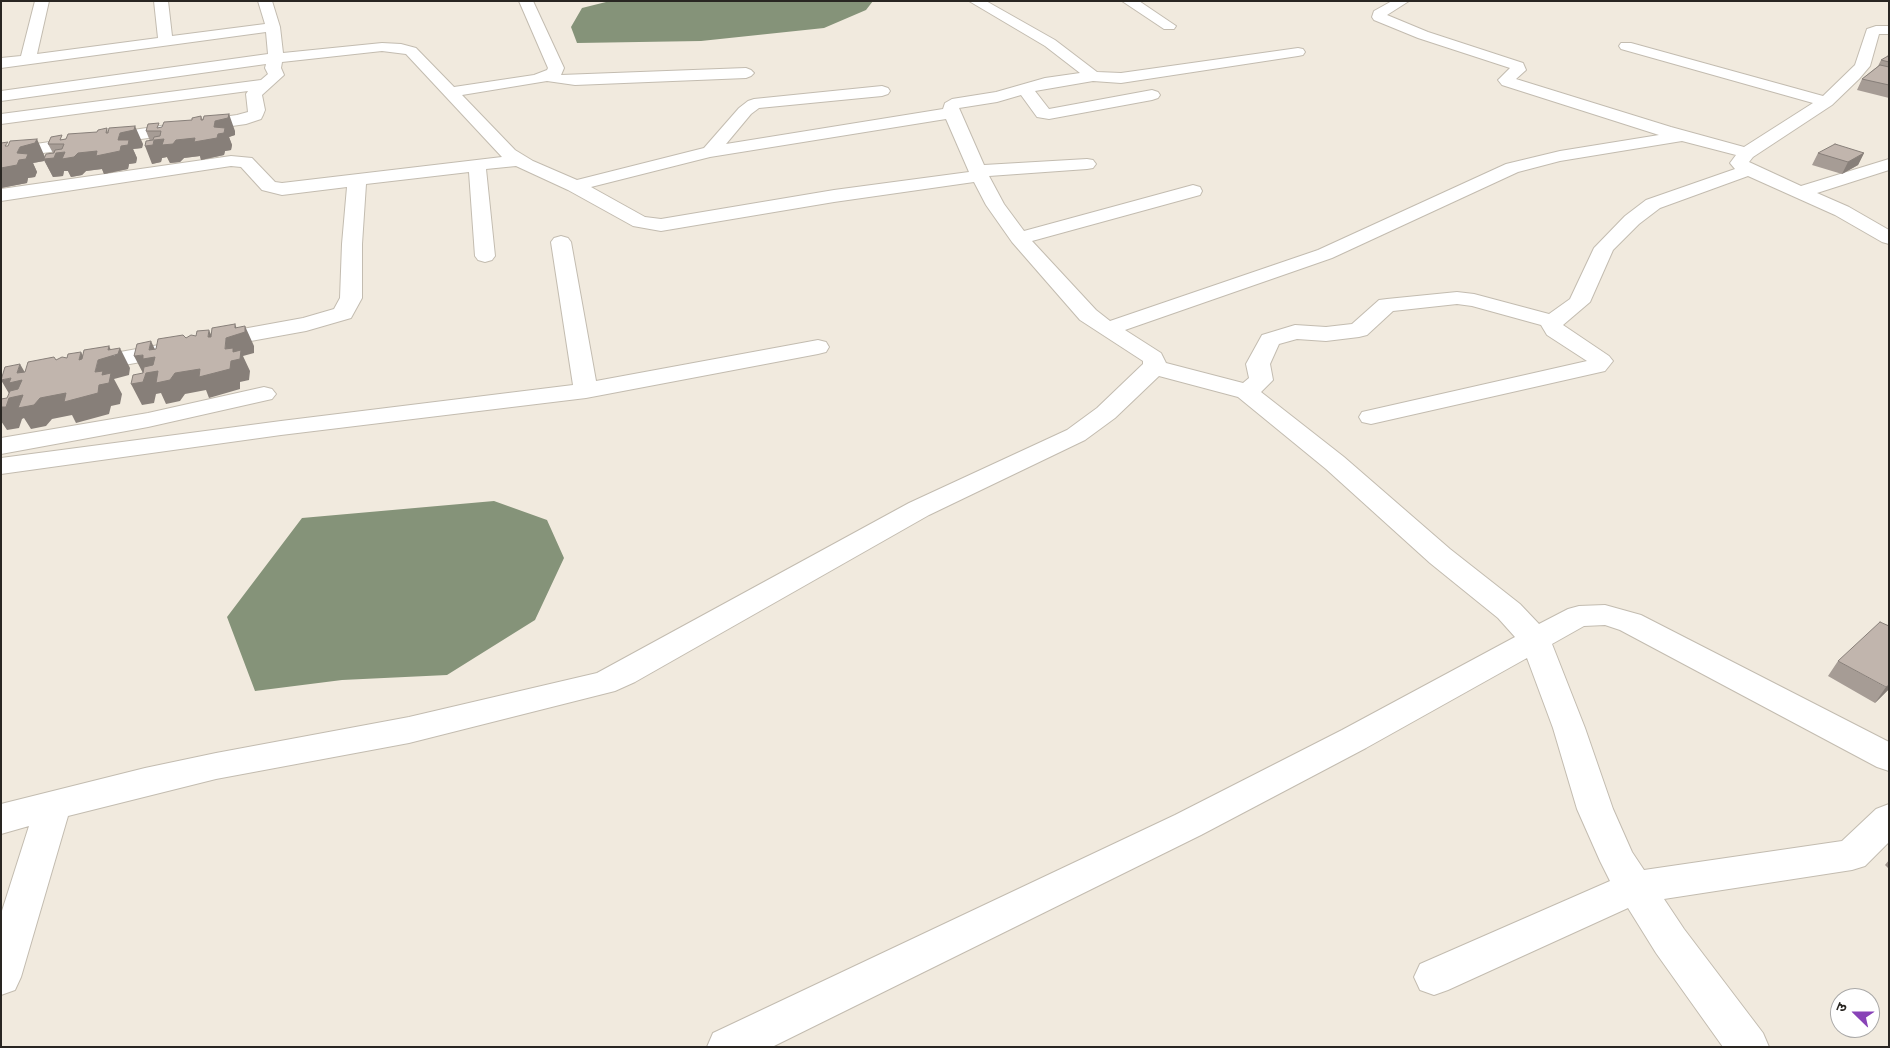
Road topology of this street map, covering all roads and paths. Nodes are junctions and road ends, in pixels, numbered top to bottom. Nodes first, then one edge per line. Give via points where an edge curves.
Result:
1 (42, 1) edge
2 (161, 1) edge
3 (265, 1) edge
4 (526, 1) edge
5 (976, 1) edge
6 (1129, 1) edge
7 (1402, 1) edge
8 (1168, 26) dead end
9 (273, 27) junction
10 (1889, 30) edge
11 (165, 40) junction
12 (1626, 46) dead end
13 (1298, 52) dead end
14 (275, 58) junction
15 (28, 59) junction
16 (1, 63) edge
17 (746, 73) dead end
18 (547, 76) junction
19 (1093, 76) junction
20 (265, 84) junction
21 (1025, 88) junction
22 (882, 91) dead end
23 (449, 92) junction
24 (1152, 95) dead end
25 (1, 96) edge
26 (1826, 102) junction
27 (952, 113) junction
28 (1, 119) edge
29 (1681, 136) junction
30 (710, 152) junction
31 (1, 154) edge
32 (519, 160) junction
33 (1748, 162) junction
34 (1087, 164) dead end
35 (1889, 164) edge
36 (477, 165) junction
37 (979, 174) junction
38 (357, 181) junction
39 (575, 186) junction
40 (1193, 191) dead end
41 (1801, 192) junction
42 (1, 195) edge
43 (1019, 238) junction
44 (1889, 238) edge
45 (561, 242) dead end
46 (484, 256) dead end
47 (1553, 321) junction
48 (1107, 330) junction
49 (818, 347) dead end
50 (1153, 367) junction
51 (68, 369) edge
52 (586, 390) junction
53 (1246, 392) junction
54 (264, 394) dead end
55 (1371, 417) dead end
56 (1, 446) edge
57 (1, 466) edge
58 (1535, 640) junction
59 (1889, 758) edge
60 (53, 806) junction
61 (1889, 819) edge
62 (1, 820) edge
63 (1635, 887) junction
64 (1434, 976) dead end
65 (1, 977) edge
66 (728, 1047) edge
67 (1748, 1047) edge

1 - 15 street
2 - 11 street
3 - 9 street
4 - 18 street via 556,68
5 - 19 street via 1050,43
6 - 8 street
7 - 29 street via 1378,17 1518,66 1518,70 1506,80 1513,84
9 - 11 street
9 - 14 street
10 - 26 street via 1872,32 1862,66
11 - 15 street
12 - 26 street
13 - 19 street via 1121,78
14 - 20 street via 273,68 276,77
14 - 23 street via 382,47 401,48 411,51
14 - 25 street
15 - 16 street
17 - 18 street via 575,80
18 - 23 street
19 - 21 street
20 - 28 street
20 - 31 street via 254,94 257,114 249,118
21 - 24 street via 1043,113 1049,114
21 - 27 street via 997,97 954,104 950,108
22 - 30 street via 754,104
23 - 32 street
26 - 33 street
27 - 30 street
27 - 37 street
29 - 33 street
29 - 48 street via 1560,156 1512,168 1325,254
30 - 39 street
32 - 36 street
32 - 39 street
33 - 41 street
33 - 47 street via 1642,210 1604,248 1579,302
34 - 37 street
35 - 41 street
36 - 38 street
36 - 46 street
37 - 39 street via 661,225 640,222
37 - 43 street via 995,205
38 - 42 street via 274,188 246,162 231,161
38 - 51 street via 351,298 343,313 306,324
40 - 43 street
41 - 44 street
43 - 48 street via 1088,315
45 - 52 street
47 - 53 street via 1457,298 1387,305 1359,330 1326,334 1295,332 1270,340 1258,364 1261,380
47 - 55 street via 1555,330 1598,358 1600,363
48 - 50 street via 1153,358
49 - 52 street
50 - 53 street
50 - 60 street via 1106,413 1076,435 918,509 604,683 409,730 216,766
52 - 57 street
53 - 58 street via 1509,611
54 - 56 street via 148,420
58 - 59 street via 1579,616 1618,617
58 - 63 street via 1594,809 1618,861
58 - 66 street via 1188,825
60 - 62 street
60 - 65 street
61 - 63 street via 1852,855
63 - 64 street
63 - 67 street via 1670,941

